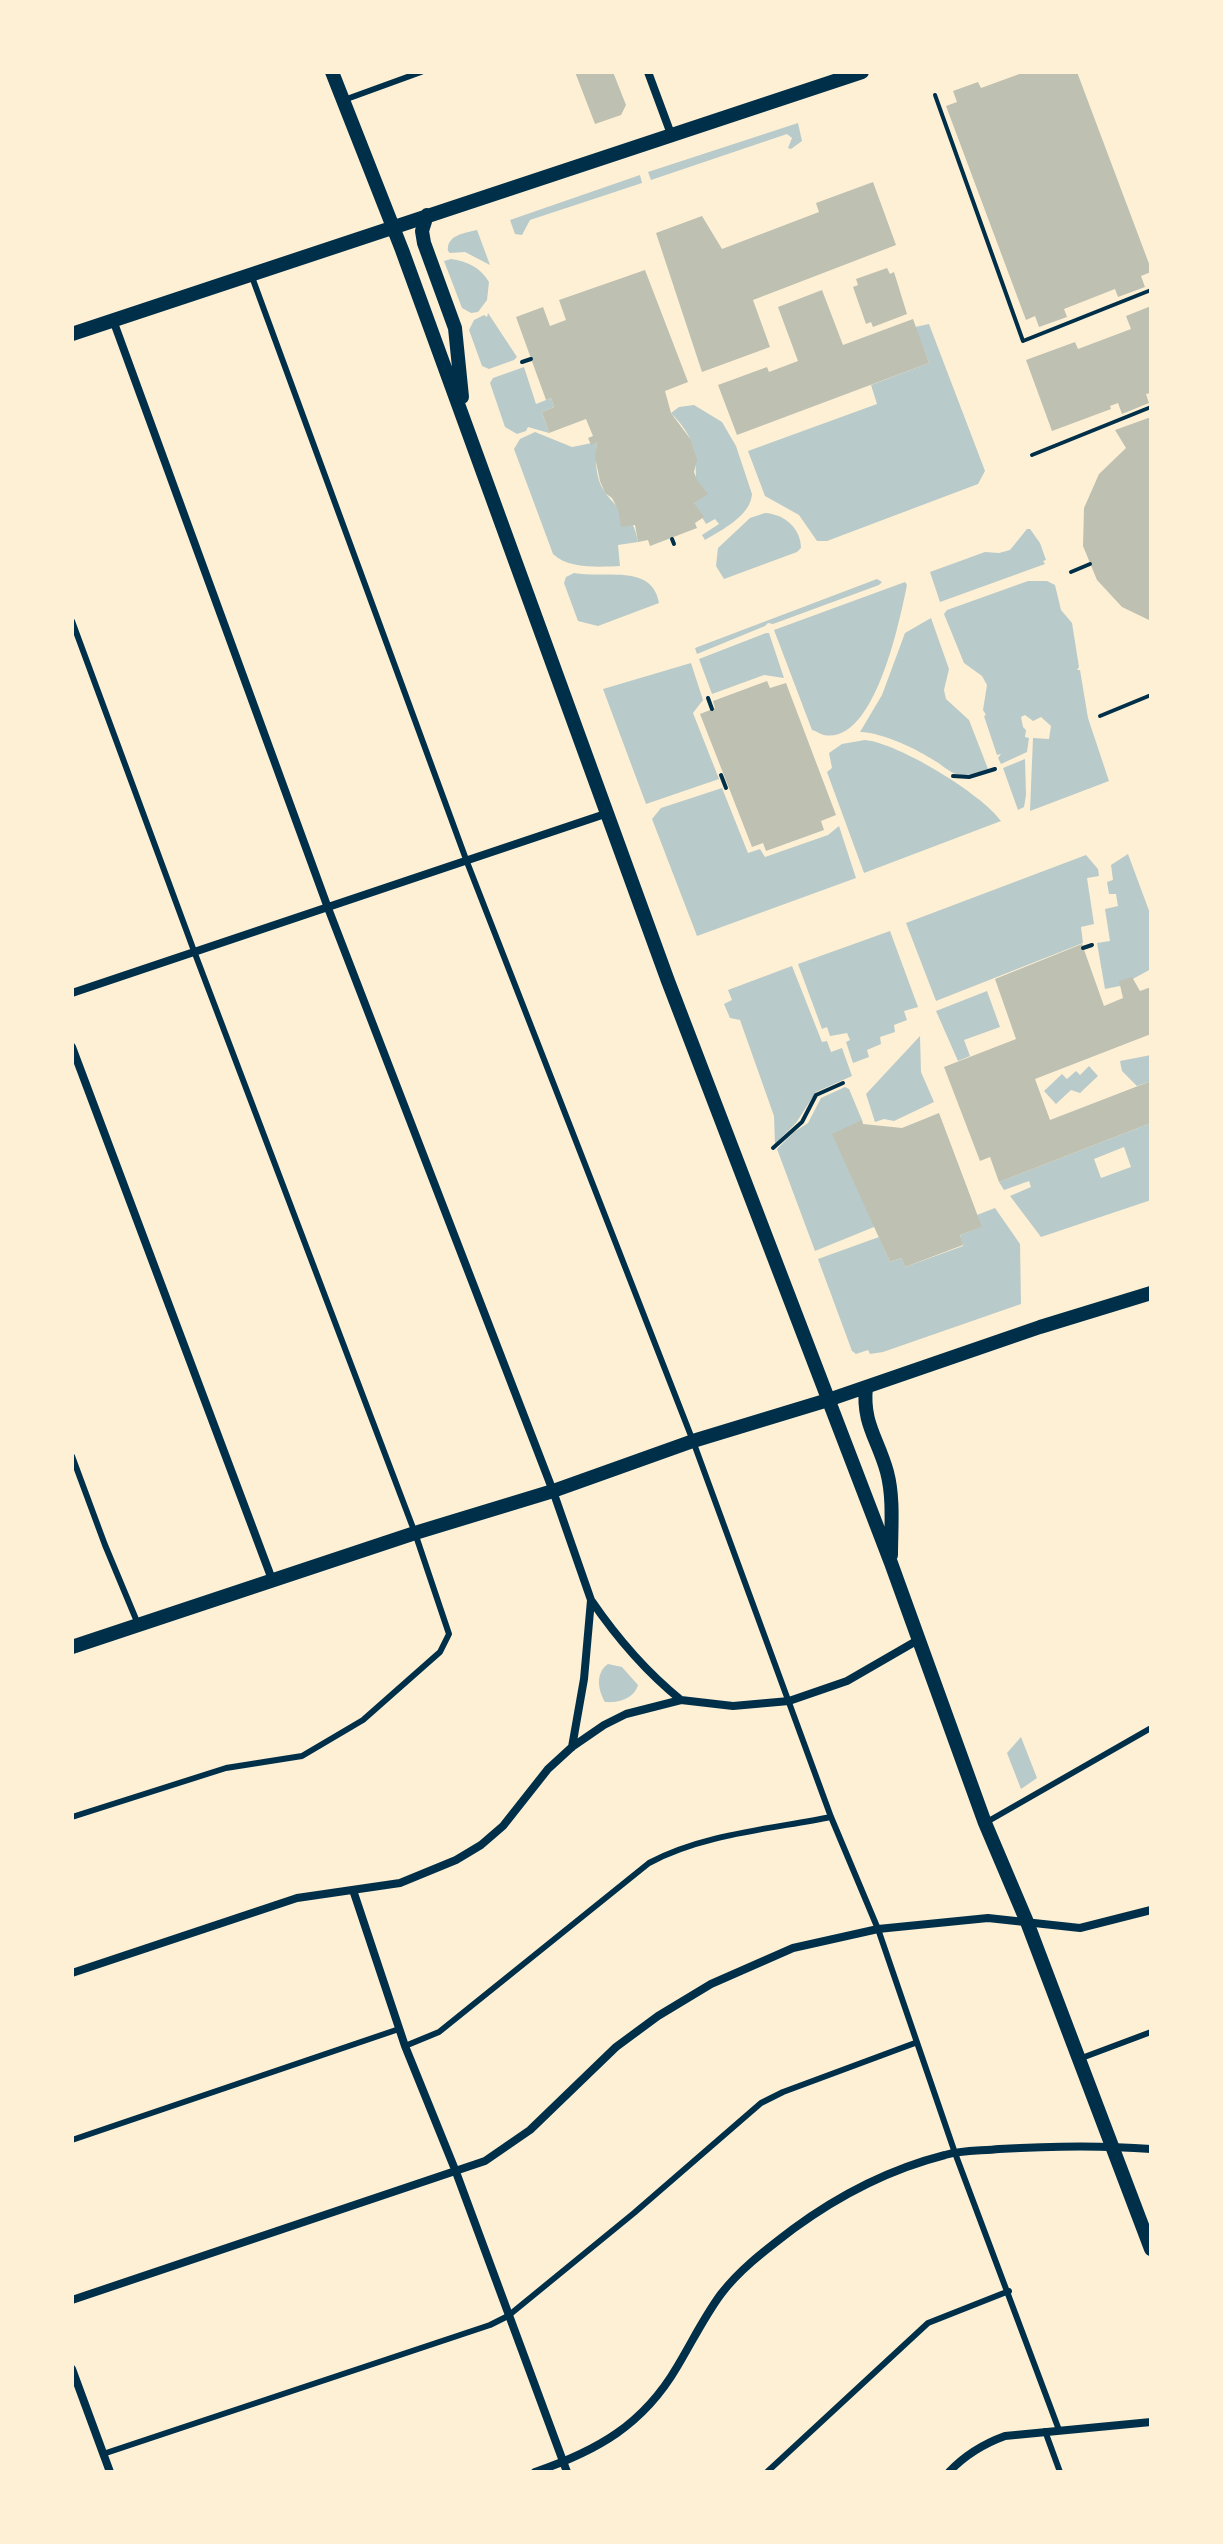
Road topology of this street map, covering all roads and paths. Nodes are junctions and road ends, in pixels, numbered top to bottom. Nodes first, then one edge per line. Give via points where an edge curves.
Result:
1 (332, 72) edge
2 (421, 72) edge
3 (648, 72) edge
4 (862, 72) edge
5 (935, 95) dead end
6 (344, 100) junction
7 (671, 134) junction
8 (427, 215) junction
9 (393, 227) junction
10 (250, 274) junction
11 (1151, 290) edge
12 (113, 320) junction
13 (72, 334) edge
14 (531, 359) dead end
15 (522, 362) dead end
16 (1151, 407) edge
17 (464, 417) junction
18 (1032, 455) dead end
19 (1090, 564) dead end
20 (1071, 572) dead end
21 (72, 621) edge
22 (1151, 695) edge
23 (708, 698) dead end
24 (712, 709) dead end
25 (1100, 716) dead end
26 (995, 769) dead end
27 (721, 775) dead end
28 (953, 776) dead end
29 (726, 788) dead end
30 (608, 813) junction
31 (467, 862) junction
32 (328, 908) junction
33 (1092, 945) dead end
34 (1083, 948) dead end
35 (194, 951) junction
36 (72, 993) edge
37 (72, 1047) edge
38 (843, 1083) dead end
39 (773, 1148) dead end
40 (1151, 1293) edge
41 (866, 1387) junction
42 (828, 1400) junction
43 (693, 1441) junction
44 (72, 1456) edge
45 (553, 1491) junction
46 (415, 1533) junction
47 (891, 1563) junction
48 (273, 1582) junction
49 (591, 1600) junction
50 (138, 1624) junction
51 (918, 1640) junction
52 (72, 1647) edge
53 (681, 1700) junction
54 (789, 1701) junction
55 (1151, 1728) edge
56 (572, 1747) junction
57 (72, 1817) edge
58 (831, 1817) junction
59 (985, 1823) junction
60 (353, 1890) junction
61 (1151, 1910) edge
62 (1027, 1922) junction
63 (878, 1929) junction
64 (72, 1973) edge
65 (399, 2029) junction
66 (1151, 2032) edge
67 (915, 2043) junction
68 (405, 2046) junction
69 (1079, 2059) junction
70 (72, 2140) edge
71 (1112, 2146) junction
72 (1151, 2149) edge
73 (955, 2153) junction
74 (456, 2172) junction
75 (1151, 2249) edge
76 (1009, 2291) junction
77 (72, 2300) edge
78 (508, 2316) junction
79 (72, 2369) edge
80 (1151, 2422) edge
81 (1059, 2430) junction
82 (1045, 2431) junction
83 (103, 2454) junction
84 (563, 2462) junction
85 (110, 2472) edge
86 (535, 2472) edge
87 (567, 2472) edge
88 (767, 2472) edge
89 (949, 2472) edge
90 (1060, 2472) edge

1 - 6 street
2 - 6 lane
3 - 7 street
4 - 7 street
5 - 11 path via 1023,341
6 - 9 street
7 - 8 street
8 - 9 street
8 - 17 street via 424,243 455,328
9 - 10 street
9 - 17 street
10 - 12 street
10 - 31 lane
12 - 13 street
12 - 32 street
14 - 15 path
16 - 18 path
17 - 30 street
19 - 20 path
21 - 35 lane
22 - 25 path
23 - 24 path
26 - 28 path
27 - 29 path
30 - 31 street
30 - 42 street
31 - 32 street
31 - 43 lane
32 - 35 street
32 - 45 street
33 - 34 path
35 - 36 street
35 - 46 lane
37 - 48 street
38 - 39 path via 816,1095 802,1122
40 - 41 street
41 - 42 street
41 - 47 street via 866,1419 887,1473
42 - 43 street
42 - 47 street
43 - 45 street
43 - 54 lane
44 - 50 lane
45 - 46 street
45 - 49 street
46 - 48 street
46 - 57 lane via 449,1634 432,1661 363,1720 302,1756 226,1768
47 - 51 street
48 - 50 street
49 - 53 street via 617,1638
49 - 56 street
50 - 52 street
51 - 54 street via 847,1681
51 - 59 street
53 - 54 street via 733,1706
53 - 56 street via 626,1714
54 - 58 lane
55 - 59 lane
56 - 60 street via 481,1845 400,1883
58 - 63 lane
58 - 68 lane via 673,1850 649,1863 439,2032
59 - 62 street
60 - 64 street via 297,1898
60 - 65 street
61 - 62 street via 1080,1928
62 - 63 street via 988,1918
62 - 69 street
63 - 67 lane
63 - 74 street via 793,1948 711,1984 616,2047 530,2130 485,2161
65 - 68 street
65 - 70 lane
66 - 69 lane
67 - 73 lane
67 - 78 lane via 761,2103
68 - 74 street
69 - 71 street
71 - 72 street
71 - 73 street
71 - 75 street
73 - 76 lane
73 - 84 street via 880,2177 819,2210 753,2260 702,2321 676,2369 645,2409 615,2436
74 - 77 street
74 - 78 street
76 - 81 lane
76 - 88 lane via 928,2323
78 - 83 lane
78 - 84 street
79 - 83 street
80 - 81 street
81 - 82 street
82 - 89 street via 986,2443
82 - 90 lane
83 - 85 street
84 - 86 street
84 - 87 street

